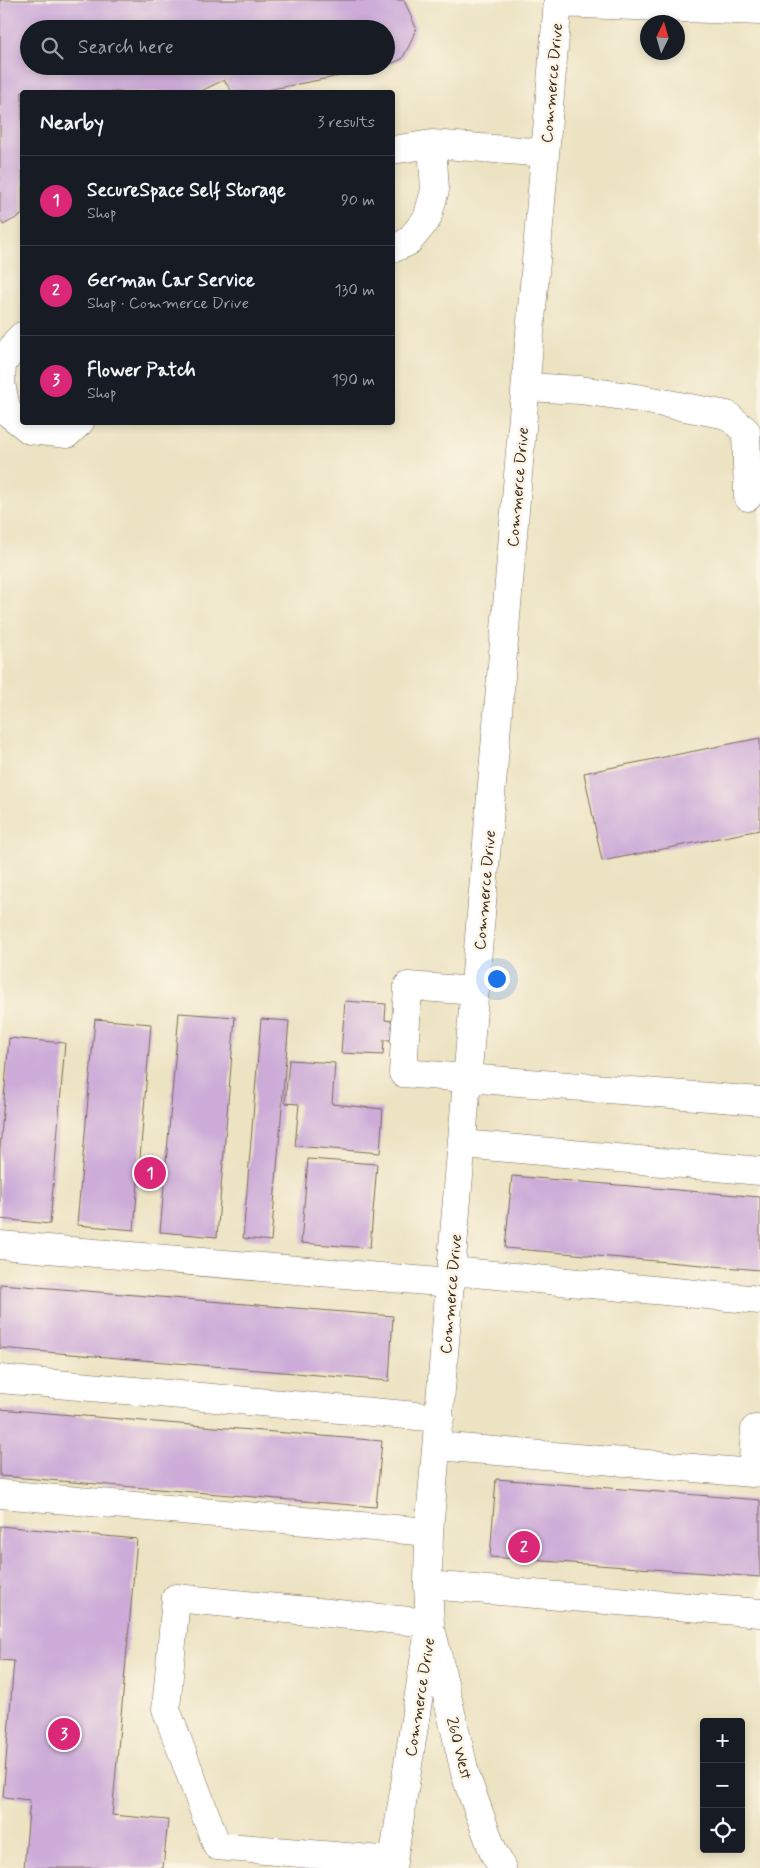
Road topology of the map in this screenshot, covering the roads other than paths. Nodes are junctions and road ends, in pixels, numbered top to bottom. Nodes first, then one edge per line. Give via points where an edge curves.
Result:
1 (558, 2) edge
2 (760, 11) edge
3 (432, 144) junction
4 (395, 150) edge
5 (545, 153) junction
6 (395, 248) edge
7 (20, 338) edge
8 (526, 387) junction
9 (20, 422) edge
10 (24, 425) edge
11 (77, 425) edge
12 (748, 497) dead end
13 (475, 991) junction
14 (468, 1079) junction
15 (760, 1101) edge
16 (463, 1144) junction
17 (760, 1171) edge
18 (0, 1245) edge
19 (452, 1277) junction
20 (760, 1300) edge
21 (0, 1379) edge
22 (440, 1418) junction
23 (760, 1429) edge
24 (437, 1446) junction
25 (0, 1494) edge
26 (429, 1532) junction
27 (428, 1585) junction
28 (760, 1613) edge
29 (430, 1623) junction
30 (392, 1865) edge
31 (502, 1868) edge

1 - 2 street
1 - 5 street, Commerce Drive
3 - 4 street
3 - 5 street
3 - 6 street via 435,190 427,219 408,242
5 - 8 street, Commerce Drive
7 - 9 street via 2,365 1,383 7,412
8 - 12 street via 580,390 727,414 746,431
8 - 13 street, Commerce Drive
10 - 11 street via 30,430 68,434
13 - 14 street, Commerce Drive
13 - 14 street via 408,986 403,1073
14 - 15 street
14 - 16 street, Commerce Drive
16 - 17 street
16 - 19 street, Commerce Drive
18 - 19 street
19 - 20 street
19 - 22 street, Commerce Drive
21 - 22 street
22 - 24 street, Commerce Drive
23 - 24 street via 755,1429 752,1473
24 - 26 street, Commerce Drive
25 - 26 street
26 - 27 street, Commerce Drive
27 - 28 street
27 - 29 street, Commerce Drive
29 - 30 street, Commerce Drive
29 - 30 street via 176,1598 166,1708 217,1846
29 - 31 street, 260 West via 466,1777

